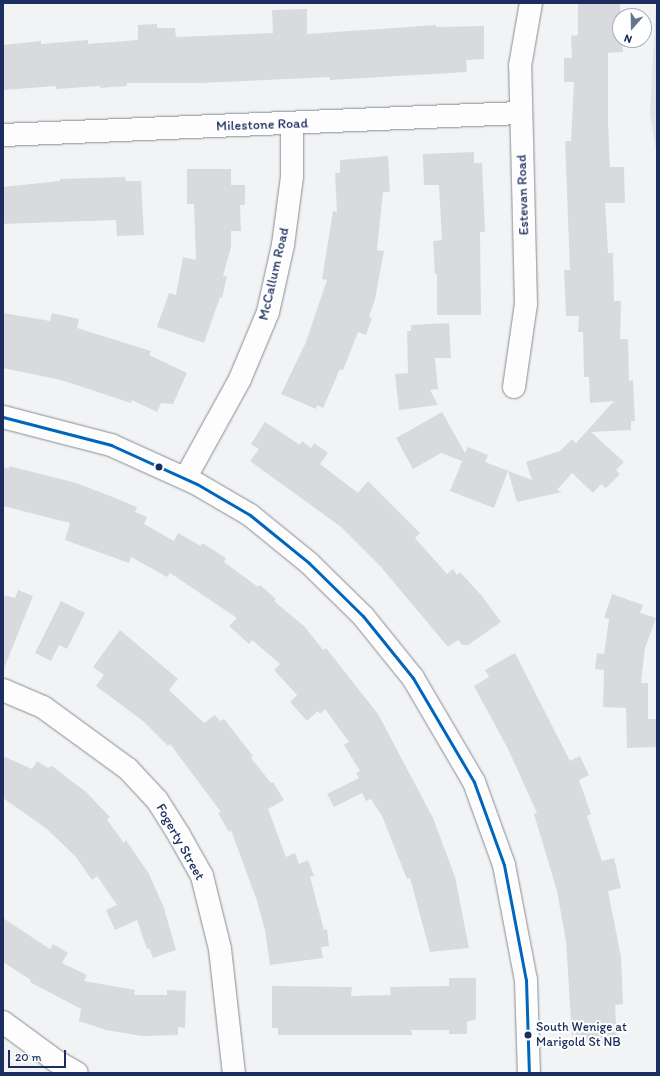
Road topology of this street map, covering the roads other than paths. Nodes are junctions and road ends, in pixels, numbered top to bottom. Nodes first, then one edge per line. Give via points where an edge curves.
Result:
1 (532, 3) edge
2 (520, 113) junction
3 (292, 124) junction
4 (3, 135) edge
5 (514, 387) dead end
6 (3, 417) edge
7 (186, 478) junction
8 (3, 690) edge
9 (3, 1022) edge
10 (77, 1073) edge
11 (234, 1073) edge
12 (529, 1073) edge

1 - 2 street, Estevan Road via 520,66
2 - 3 street, Milestone Road
2 - 5 street, Estevan Road via 526,304
3 - 4 street, Milestone Road
3 - 7 street, McCallum Road via 292,177 268,312 240,379
6 - 7 street via 111,445
7 - 12 street via 250,515 310,563 363,616 413,678 474,782 504,865 526,980
8 - 11 street, Fogerty Street via 44,706 128,769 157,800 179,835 202,876 220,949
9 - 10 street via 56,1061

